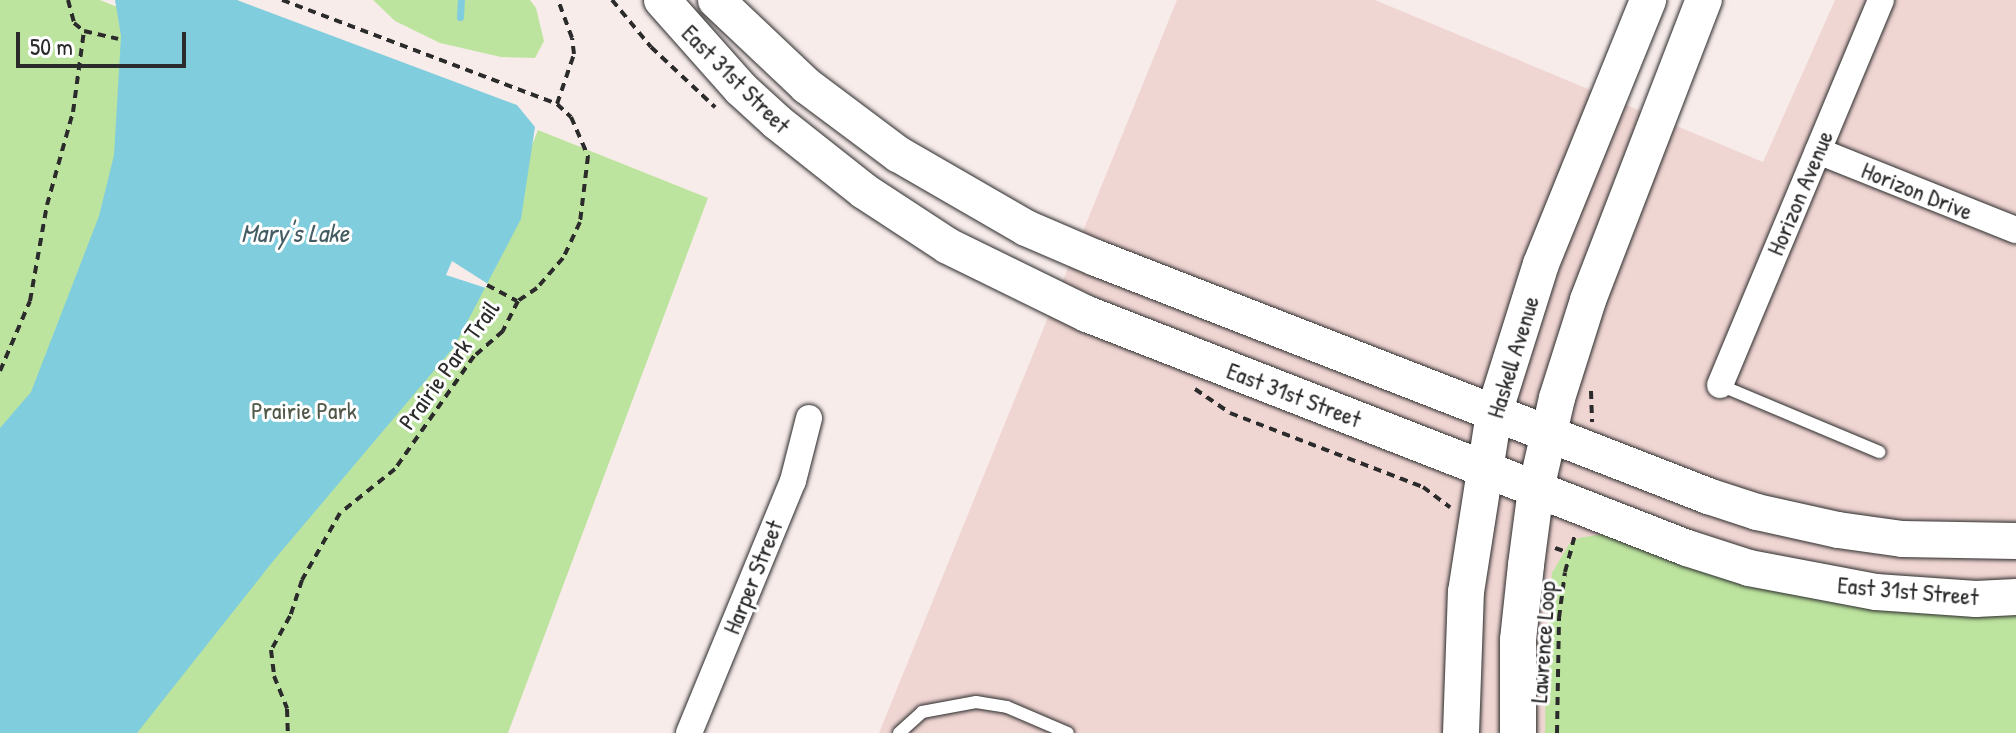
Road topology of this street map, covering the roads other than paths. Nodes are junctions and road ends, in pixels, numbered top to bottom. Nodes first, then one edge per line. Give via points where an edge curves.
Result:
1 (662, 0) edge
2 (716, 0) edge
3 (1648, 0) edge
4 (1704, 0) edge
5 (1881, 0) edge
6 (1818, 151) junction
7 (2016, 230) edge
8 (1720, 385) joint
9 (1494, 413) junction
10 (809, 418) dead end
11 (1548, 434) junction
12 (1879, 452) dead end
13 (1483, 469) junction
14 (1536, 489) junction
15 (2016, 541) edge
16 (2016, 597) edge
17 (689, 733) edge
18 (899, 733) edge
19 (1068, 733) edge
20 (1461, 733) edge
21 (1518, 733) edge

1 - 13 main road, East 31st Street via 708,55 777,122 864,191 948,246 1087,314
2 - 9 main road, East 31st Street via 769,53 853,122 944,183 1026,228
3 - 9 main road, Haskell Avenue via 1541,264
4 - 11 main road via 1588,300
5 - 6 street, Horizon Avenue
6 - 7 street, Horizon Drive
6 - 8 street, Horizon Avenue
8 - 12 lane
9 - 11 main road, East 31st Street
9 - 13 main road, Haskell Avenue
10 - 17 street, Harper Street via 793,481
11 - 14 main road
11 - 15 main road, East 31st Street via 1708,496 1800,523 1931,542
13 - 14 main road, East 31st Street
13 - 20 main road, Haskell Avenue via 1466,592
14 - 16 main road, East 31st Street via 1687,548 1793,578 1876,592
14 - 21 main road via 1518,640
18 - 19 lane via 922,712 976,702 1007,707

